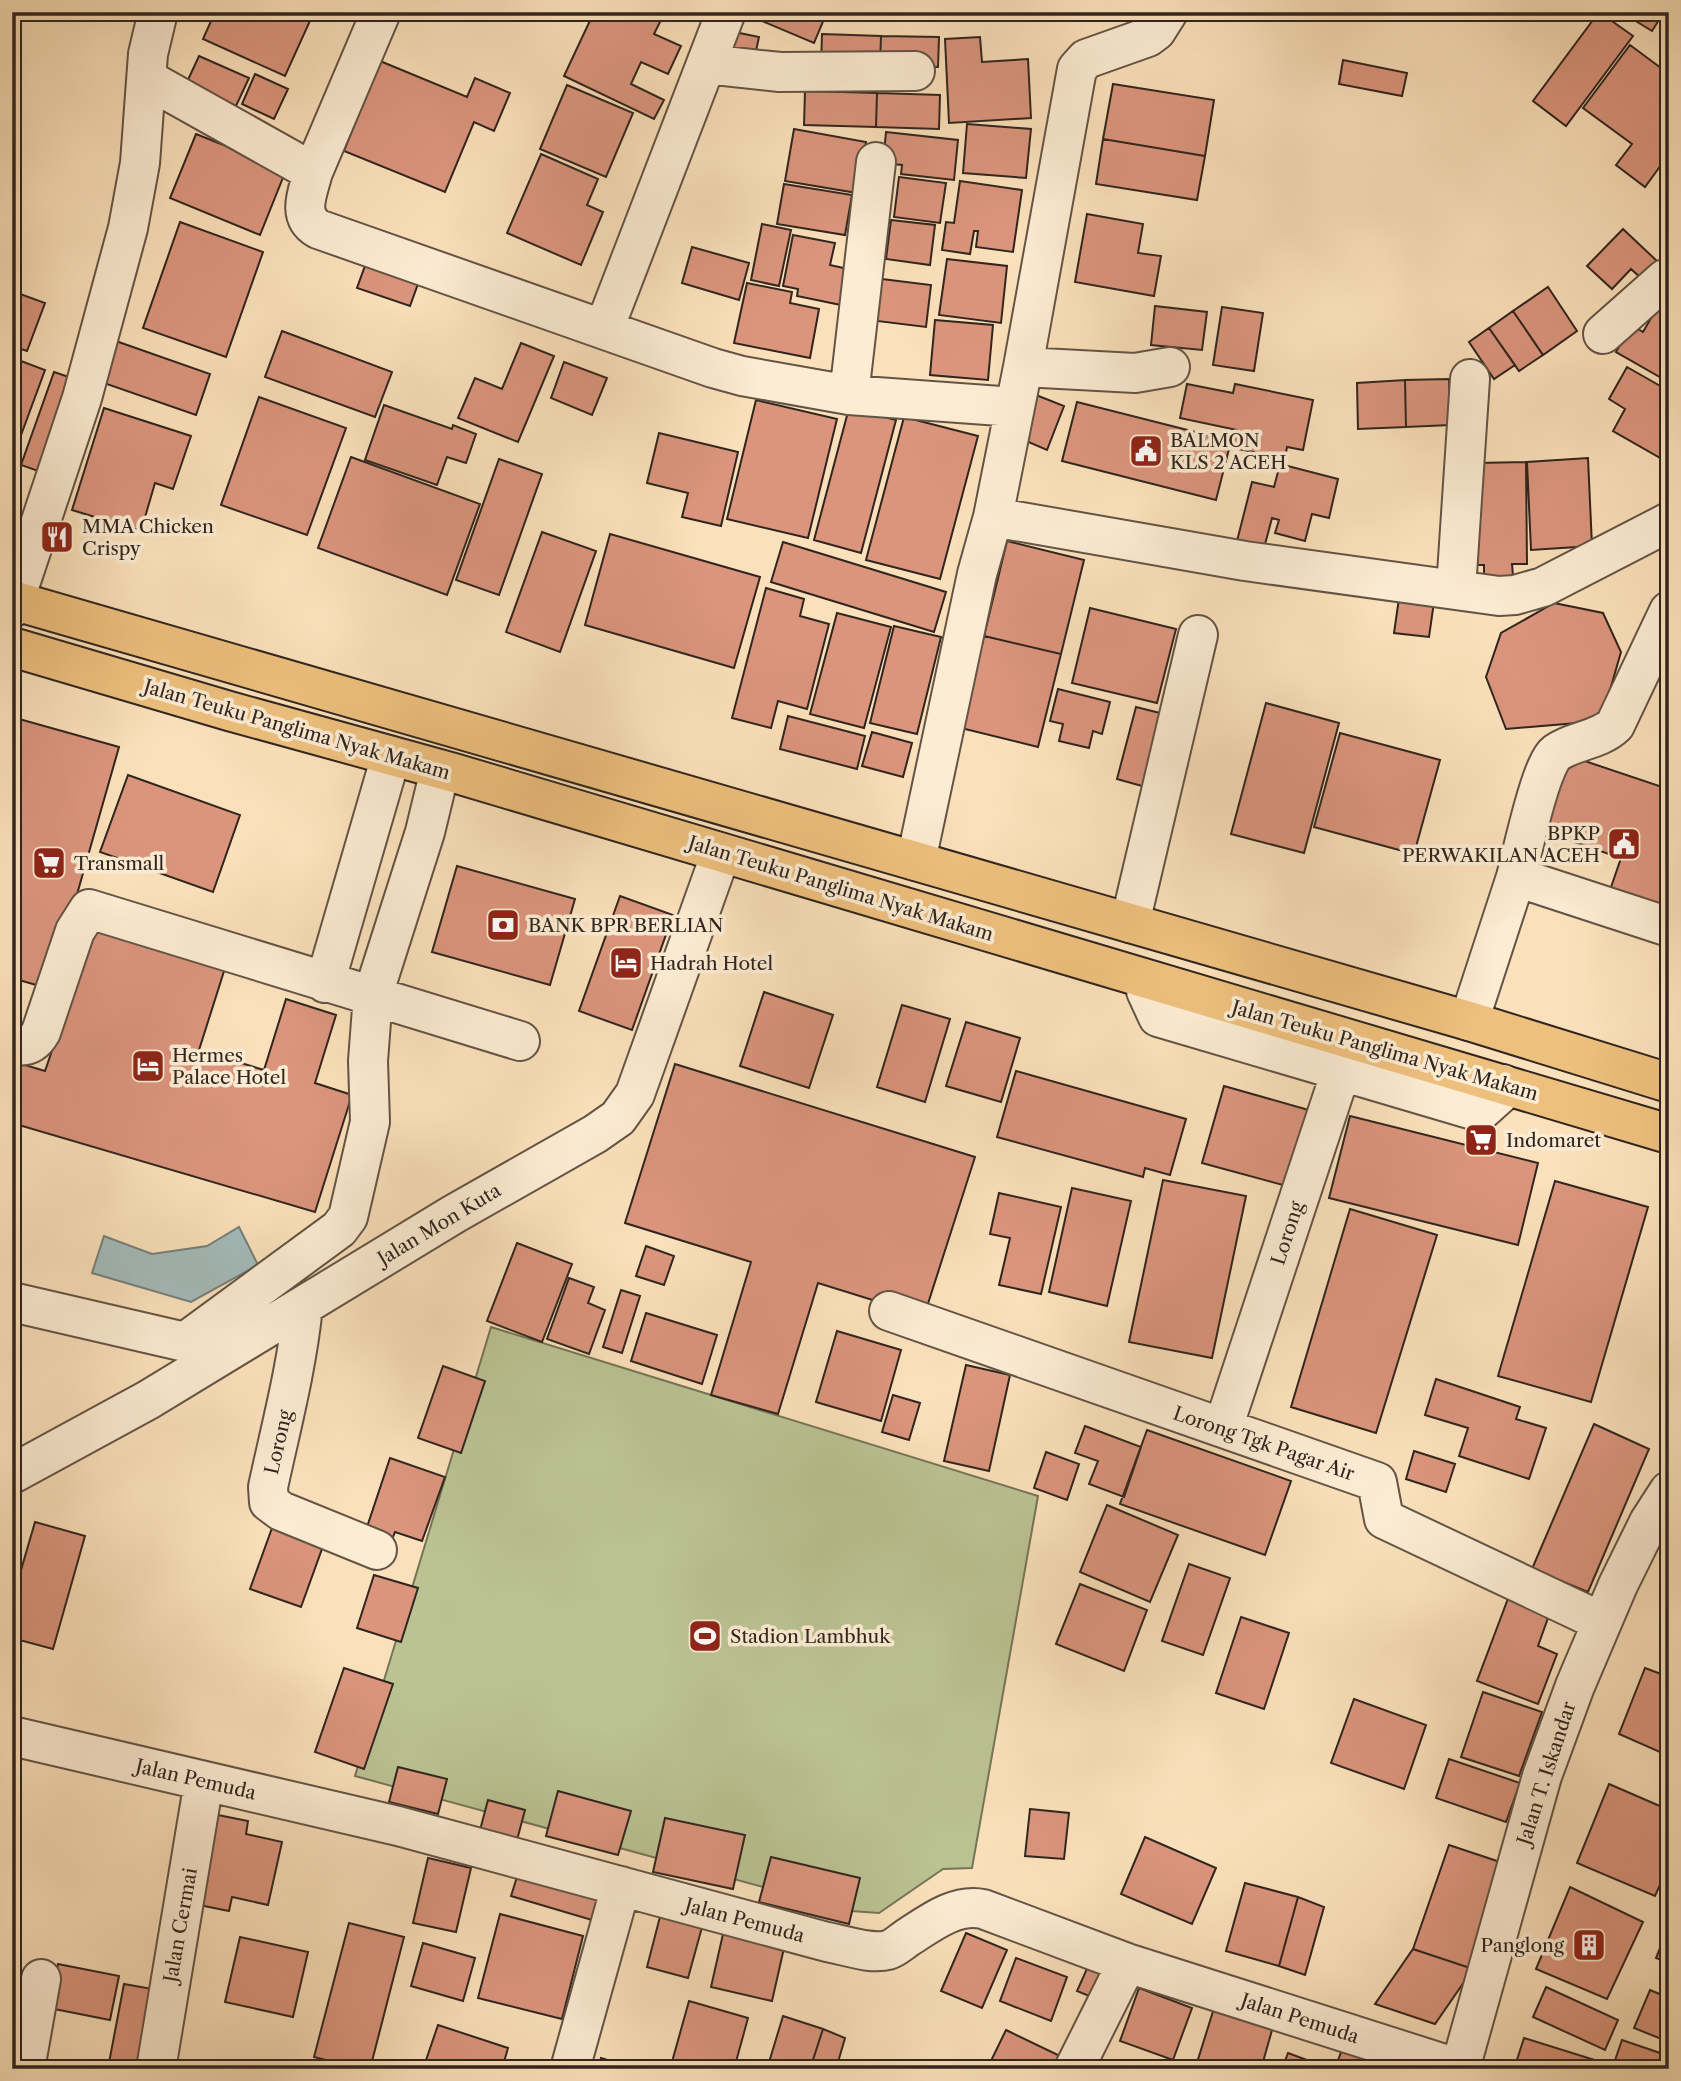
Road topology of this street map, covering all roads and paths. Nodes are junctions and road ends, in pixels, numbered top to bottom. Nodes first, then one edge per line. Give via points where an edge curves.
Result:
1 (158, 12) edge
2 (381, 12) edge
3 (726, 12) edge
4 (1168, 12) edge
5 (706, 64) junction
6 (915, 71) dead end
7 (147, 79) junction
8 (876, 162) dead end
9 (313, 172) junction
10 (1669, 278) edge
11 (604, 329) junction
12 (1603, 334) dead end
13 (1023, 367) junction
14 (1170, 367) dead end
15 (1470, 379) dead end
16 (849, 395) junction
17 (1014, 407) junction
18 (993, 517) junction
19 (1669, 523) edge
20 (1456, 589) junction
21 (13, 603) edge
22 (1669, 611) edge
23 (1198, 635) dead end
24 (12, 647) edge
25 (467, 730) junction
26 (391, 756) junction
27 (447, 771) junction
28 (721, 853) junction
29 (916, 861) junction
30 (1516, 877) junction
31 (1130, 923) junction
32 (1669, 927) edge
33 (1262, 962) junction
34 (1149, 980) junction
35 (325, 983) junction
36 (373, 995) junction
37 (1247, 1009) junction
38 (1469, 1021) junction
39 (520, 1041) dead end
40 (12, 1044) edge
41 (1346, 1055) junction
42 (1669, 1083) edge
43 (1669, 1134) edge
44 (12, 1302) edge
45 (303, 1306) junction
46 (888, 1311) dead end
47 (1223, 1428) junction
48 (12, 1474) edge
49 (1669, 1491) edge
50 (377, 1550) dead end
51 (1602, 1622) junction
52 (12, 1736) edge
53 (204, 1781) junction
54 (621, 1886) junction
55 (1126, 1963) junction
56 (41, 1979) dead end
57 (25, 2069) edge
58 (156, 2069) edge
59 (570, 2069) edge
60 (1074, 2069) edge
61 (1460, 2069) edge

1 - 7 street
2 - 9 street
3 - 5 street
4 - 13 street via 1148,37 1086,59 1077,69
5 - 6 street via 780,72
5 - 11 street
7 - 9 street
7 - 21 street via 140,163 128,228 82,398
8 - 16 street
9 - 11 street via 305,215 318,229
10 - 12 street
11 - 16 street via 713,368
13 - 14 street via 1135,373
13 - 17 street
15 - 20 street
16 - 17 street
17 - 18 street
18 - 20 street via 1245,561
18 - 29 street
19 - 20 street via 1530,592 1499,596
21 - 25 main road
22 - 30 street via 1615,725 1549,761
23 - 31 street
24 - 26 main road, Jalan Teuku Panglima Nyak Makam
25 - 27 main road
25 - 29 main road
26 - 27 main road, Jalan Teuku Panglima Nyak Makam
26 - 35 street
27 - 28 main road, Jalan Teuku Panglima Nyak Makam
27 - 36 street
28 - 34 main road, Jalan Teuku Panglima Nyak Makam
28 - 45 street, Jalan Mon Kuta via 635,1094 618,1118
29 - 31 main road
30 - 32 street
30 - 38 street
31 - 33 main road
33 - 37 main road
33 - 38 main road
34 - 37 main road, Jalan Teuku Panglima Nyak Makam
34 - 41 street via 1146,991 1158,1017
35 - 36 street
35 - 40 street via 89,909 75,932 36,1042 22,1047
36 - 39 street
36 - 44 street via 370,1122 348,1217 339,1229 184,1342
37 - 41 main road, Jalan Teuku Panglima Nyak Makam
38 - 42 main road
41 - 43 main road, Jalan Teuku Panglima Nyak Makam via 1503,1084
41 - 47 street, Lorong
45 - 48 street, Jalan Mon Kuta via 148,1400
45 - 50 street, Lorong via 268,1487 269,1502
46 - 47 street, Lorong Tgk Pagar Air
47 - 51 street, Lorong Tgk Pagar Air via 1377,1482 1384,1518
49 - 51 street, Jalan T. Iskandar via 1649,1522
51 - 61 street, Jalan T. Iskandar via 1542,1776
52 - 53 street, Jalan Pemuda
53 - 54 street, Jalan Pemuda via 398,1826
53 - 58 street, Jalan Cermai
54 - 55 street, Jalan Pemuda via 870,1950 891,1949 928,1924 975,1907
54 - 59 street
55 - 60 street
55 - 61 street, Jalan Pemuda
56 - 57 street

